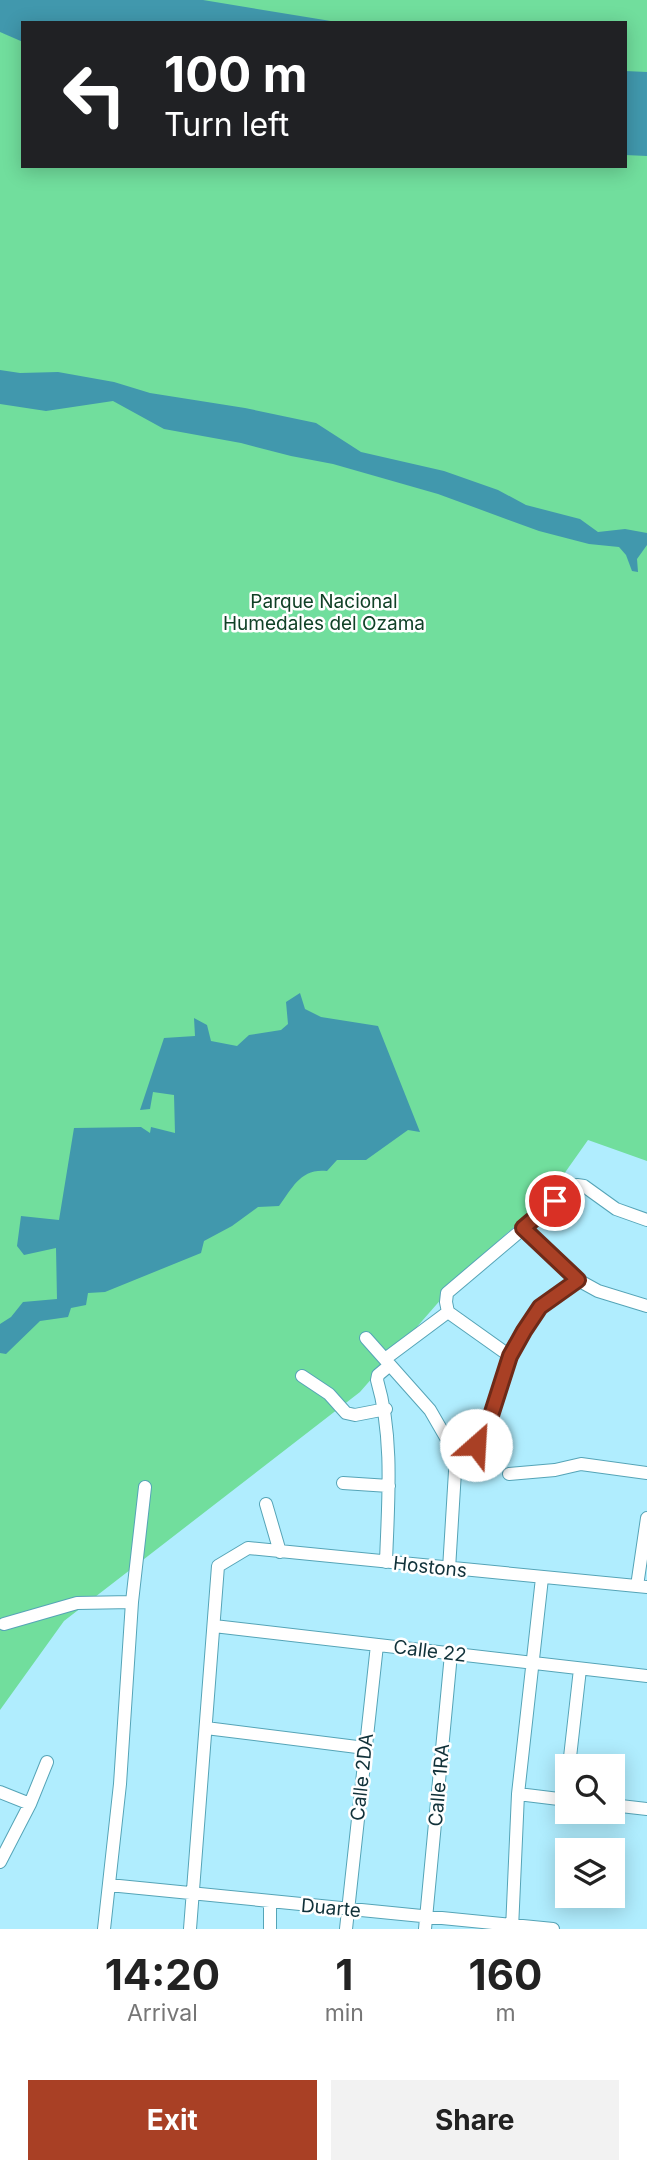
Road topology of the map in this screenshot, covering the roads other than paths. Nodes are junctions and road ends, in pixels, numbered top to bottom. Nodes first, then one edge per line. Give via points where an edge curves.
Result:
1 (647, 1220) edge
2 (523, 1228) junction
3 (578, 1280) junction
4 (647, 1306) edge
5 (448, 1312) junction
6 (366, 1338) dead end
7 (510, 1356) junction
8 (388, 1362) junction
9 (302, 1376) dead end
10 (386, 1409) junction
11 (456, 1455) junction
12 (647, 1473) edge
13 (509, 1474) dead end
14 (343, 1483) dead end
15 (388, 1486) junction
16 (145, 1487) dead end
17 (266, 1504) dead end
18 (647, 1518) edge
19 (280, 1552) junction
20 (386, 1562) junction
21 (449, 1569) junction
22 (542, 1578) junction
23 (642, 1587) edge
24 (132, 1602) junction
25 (4, 1624) dead end
26 (214, 1626) junction
27 (377, 1645) junction
28 (451, 1654) junction
29 (533, 1663) junction
30 (580, 1669) junction
31 (647, 1676) edge
32 (206, 1728) junction
33 (365, 1748) junction
34 (570, 1754) edge
35 (47, 1762) dead end
36 (0, 1792) edge
37 (518, 1794) junction
38 (555, 1796) edge
39 (30, 1804) junction
40 (625, 1806) edge
41 (647, 1809) edge
42 (0, 1862) edge
43 (109, 1885) junction
44 (194, 1895) junction
45 (270, 1902) junction
46 (347, 1909) junction
47 (426, 1923) edge
48 (513, 1927) edge
49 (103, 1929) edge
50 (190, 1929) edge
51 (270, 1929) edge
52 (346, 1929) edge
53 (553, 1929) edge

1 - 2 street via 616,1209 577,1185
2 - 3 street
2 - 5 street via 447,1293
3 - 4 street
3 - 7 street via 540,1307
5 - 7 street
5 - 8 street
6 - 8 street
7 - 11 street via 482,1438
8 - 10 street via 377,1380
8 - 11 street via 430,1410
9 - 10 street via 329,1394 346,1413
10 - 15 street
11 - 21 street
12 - 13 street via 581,1464
14 - 15 street
15 - 20 street
16 - 24 street
17 - 19 street
18 - 23 street
19 - 20 street, Hostons
19 - 26 street, Hostons via 248,1548 218,1566
20 - 21 street, Hostons
21 - 22 street, Hostons
22 - 23 street, Hostons
22 - 29 street
24 - 25 street via 77,1603
24 - 43 street
26 - 27 street, Calle 22
26 - 32 street
27 - 28 street, Calle 22
27 - 33 street, Calle 2DA
28 - 29 street, Calle 22
28 - 47 street, Calle 1RA
29 - 30 street, Calle 22
29 - 37 street
30 - 31 street, Calle 22
30 - 34 street
32 - 33 street
32 - 44 street
33 - 46 street, Calle 2DA
35 - 39 street
36 - 39 street
37 - 38 street
37 - 48 street
39 - 42 street
40 - 41 street
43 - 44 street, Duarte
43 - 49 street
44 - 45 street, Duarte
44 - 50 street
45 - 46 street, Duarte
45 - 51 street
46 - 47 street, Duarte
46 - 52 street, Calle 2DA
47 - 48 street, Duarte
48 - 53 street, Duarte

